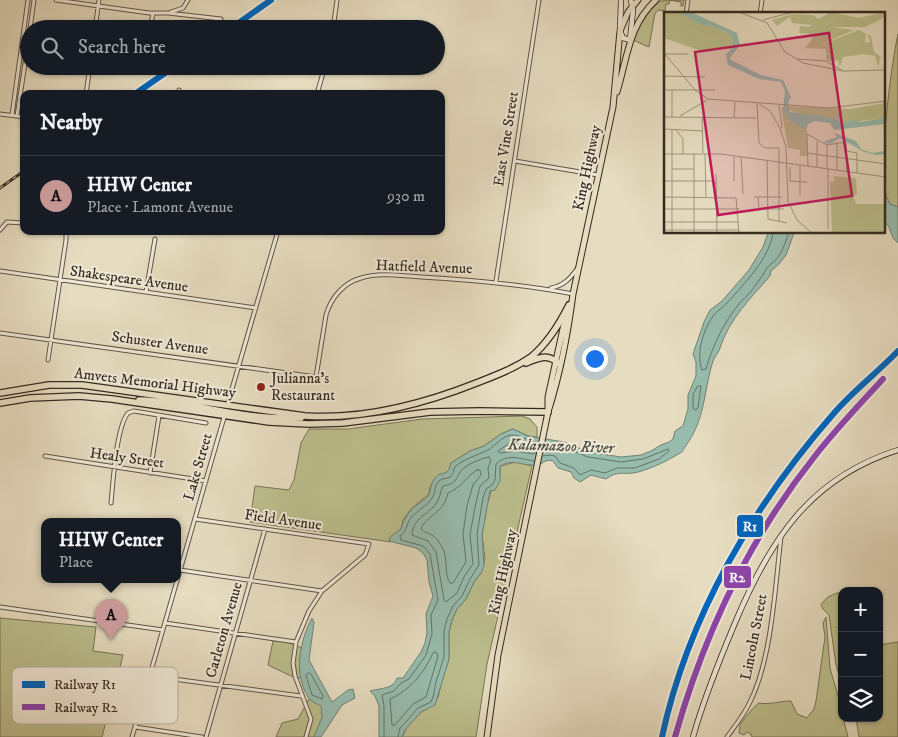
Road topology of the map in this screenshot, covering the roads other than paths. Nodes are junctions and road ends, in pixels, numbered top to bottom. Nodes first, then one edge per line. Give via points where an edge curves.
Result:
1 (28, 0) edge
2 (34, 0) edge
3 (56, 0) edge
4 (99, 0) edge
5 (188, 0) edge
6 (337, 0) edge
7 (539, 0) edge
8 (621, 0) edge
9 (638, 0) edge
10 (656, 0) edge
11 (631, 3) edge
12 (98, 6) junction
13 (152, 13) junction
14 (168, 13) junction
15 (221, 19) dead end
16 (25, 20) edge
17 (31, 20) edge
18 (96, 20) edge
19 (151, 20) edge
20 (334, 20) edge
21 (620, 31) junction
22 (630, 40) junction
23 (20, 56) edge
24 (23, 75) edge
25 (89, 75) edge
26 (322, 75) edge
27 (21, 90) edge
28 (87, 90) edge
29 (318, 90) edge
30 (20, 96) edge
31 (613, 107) junction
32 (0, 114) edge
33 (12, 115) junction
34 (17, 116) junction
35 (20, 116) edge
36 (515, 161) junction
37 (598, 175) junction
38 (20, 222) edge
39 (0, 230) edge
40 (66, 235) edge
41 (277, 235) edge
42 (155, 239) dead end
43 (579, 266) junction
44 (0, 271) edge
45 (60, 280) junction
46 (496, 281) junction
47 (547, 289) junction
48 (146, 292) junction
49 (573, 294) junction
50 (568, 305) junction
51 (256, 308) junction
52 (0, 333) edge
53 (51, 340) junction
54 (48, 360) dead end
55 (558, 363) junction
56 (240, 366) junction
57 (511, 369) junction
58 (316, 377) joint
59 (0, 392) edge
60 (0, 403) edge
61 (226, 411) junction
62 (548, 412) junction
63 (159, 416) junction
64 (206, 423) dead end
65 (898, 450) edge
66 (45, 456) dead end
67 (115, 468) junction
68 (150, 473) junction
69 (206, 481) junction
70 (111, 503) dead end
71 (195, 520) junction
72 (265, 529) junction
73 (781, 534) junction
74 (181, 567) edge
75 (181, 570) edge
76 (250, 581) junction
77 (176, 583) edge
78 (322, 591) junction
79 (0, 606) edge
80 (165, 623) junction
81 (163, 630) junction
82 (235, 633) junction
83 (296, 642) junction
84 (153, 667) edge
85 (178, 680) edge
86 (220, 685) junction
87 (302, 696) junction
88 (136, 724) edge
89 (135, 727) junction
90 (132, 737) edge
91 (204, 737) edge
92 (306, 737) edge
93 (487, 737) edge
94 (693, 737) edge
95 (727, 737) edge

1 - 16 street
2 - 17 street
3 - 12 street
4 - 12 street
5 - 14 street via 181,9
6 - 20 street
7 - 36 street, East Vine Street
8 - 21 street
9 - 11 main road, King Highway
10 - 22 main road, King Highway via 640,20
11 - 21 main road, King Highway
11 - 22 street
12 - 13 street
12 - 18 street
13 - 14 street
13 - 19 street
14 - 15 street
21 - 22 street via 623,38
21 - 31 main road, King Highway
22 - 31 main road, King Highway
23 - 33 street
24 - 27 street
25 - 28 street
26 - 29 street
30 - 34 street
31 - 37 main road, King Highway
32 - 33 street
33 - 34 street
34 - 35 street
36 - 37 street
36 - 46 street, East Vine Street
37 - 43 main road, King Highway
38 - 39 street via 9,221
40 - 45 street
41 - 51 street, Lake Street
42 - 48 street
43 - 47 street via 567,282
43 - 49 main road, King Highway
44 - 45 street, Shakespeare Avenue
45 - 48 street, Shakespeare Avenue
45 - 53 street
46 - 47 street, Hatfield Avenue
46 - 58 street, Hatfield Avenue via 379,274 355,280 336,294 328,307
47 - 49 street, Hatfield Avenue
48 - 51 street, Shakespeare Avenue
49 - 50 main road, King Highway
49 - 55 main road, King Highway
50 - 55 main road, King Highway
50 - 57 highway, Amvets Memorial Highway via 546,342
51 - 56 street, Lake Street
52 - 53 street, Schuster Avenue
53 - 54 street
53 - 56 street, Schuster Avenue
55 - 57 highway via 542,356
55 - 62 main road, King Highway
56 - 58 street, Schuster Avenue
56 - 61 street, Lake Street
57 - 61 highway, Amvets Memorial Highway via 408,406 350,415
59 - 61 highway, Amvets Memorial Highway via 38,386 82,385
60 - 61 highway, Amvets Memorial Highway via 64,396 130,402 154,400
61 - 62 highway, Amvets Memorial Highway via 269,422 318,424 439,412
61 - 69 street, Lake Street
62 - 93 main road, King Highway via 498,654
63 - 64 street
63 - 67 street via 132,411 126,415
63 - 68 street
65 - 73 street via 861,465 828,486
66 - 67 street, Healy Street
67 - 68 street, Healy Street
67 - 70 street
68 - 69 street, Healy Street
69 - 71 street, Lake Street
71 - 72 street, Field Avenue
71 - 74 street, Lake Street
72 - 76 street, Carleton Avenue
72 - 78 street, Field Avenue via 369,544 365,555
73 - 94 street via 748,591 717,665
73 - 95 street, Lincoln Street via 774,601 761,673 748,708
75 - 76 street
76 - 78 street
76 - 82 street, Carleton Avenue
77 - 80 street, Lake Street
78 - 83 street via 308,611
79 - 81 street
80 - 81 street, Lake Street
80 - 82 street
81 - 84 street, Lake Street
82 - 83 street
82 - 86 street, Carleton Avenue
83 - 87 street via 294,671
85 - 86 street
86 - 87 street
86 - 91 street, Carleton Avenue
87 - 92 street via 311,718
88 - 89 street, Lake Street
89 - 90 street, Lake Street
89 - 91 street

